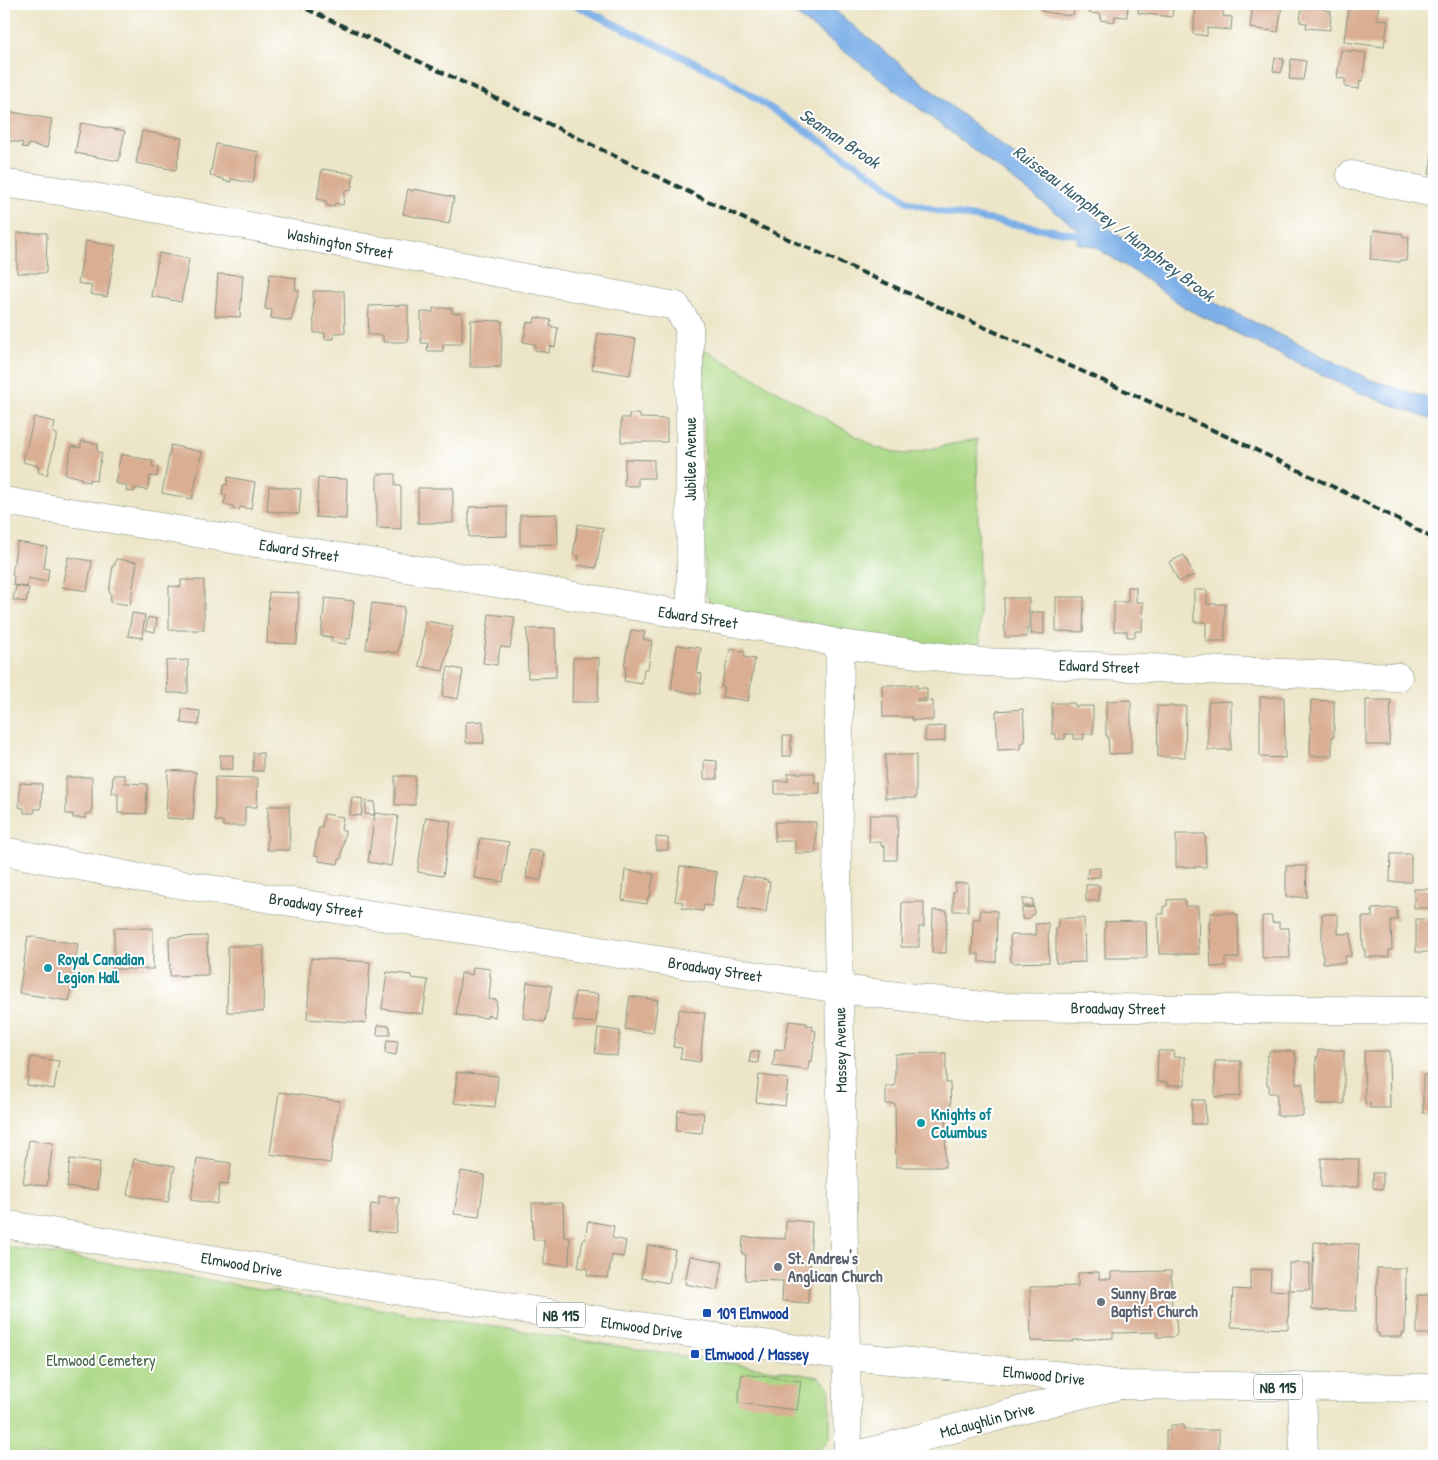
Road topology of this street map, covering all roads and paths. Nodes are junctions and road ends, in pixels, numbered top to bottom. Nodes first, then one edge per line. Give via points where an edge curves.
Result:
1 (1351, 174) dead end
2 (4, 185) edge
3 (1434, 193) edge
4 (676, 306) joint
5 (4, 501) edge
6 (691, 616) junction
7 (840, 644) junction
8 (1398, 677) dead end
9 (4, 851) edge
10 (838, 989) junction
11 (1434, 1011) edge
12 (4, 1224) edge
13 (846, 1356) junction
14 (1121, 1385) junction
15 (1302, 1388) junction
16 (1434, 1388) edge
17 (848, 1456) edge
18 (854, 1456) edge
19 (1304, 1456) edge

1 - 3 street
2 - 4 street, Washington Street via 67,192
4 - 6 street, Jubilee Avenue via 689,327
5 - 6 street, Edward Street
6 - 7 street, Edward Street via 796,633
7 - 8 street, Edward Street via 981,662
7 - 10 street, Massey Avenue
9 - 10 street, Broadway Street via 144,878
10 - 11 street, Broadway Street via 991,1007
10 - 13 street, Massey Avenue
12 - 13 street, Elmwood Drive / NB 115 via 405,1292
13 - 14 street, Elmwood Drive / NB 115 via 1065,1376
13 - 17 street, Massey Avenue
14 - 15 street, Elmwood Drive / NB 115
14 - 18 street, McLaughlin Drive
15 - 16 street, Elmwood Drive / NB 115
15 - 19 street

